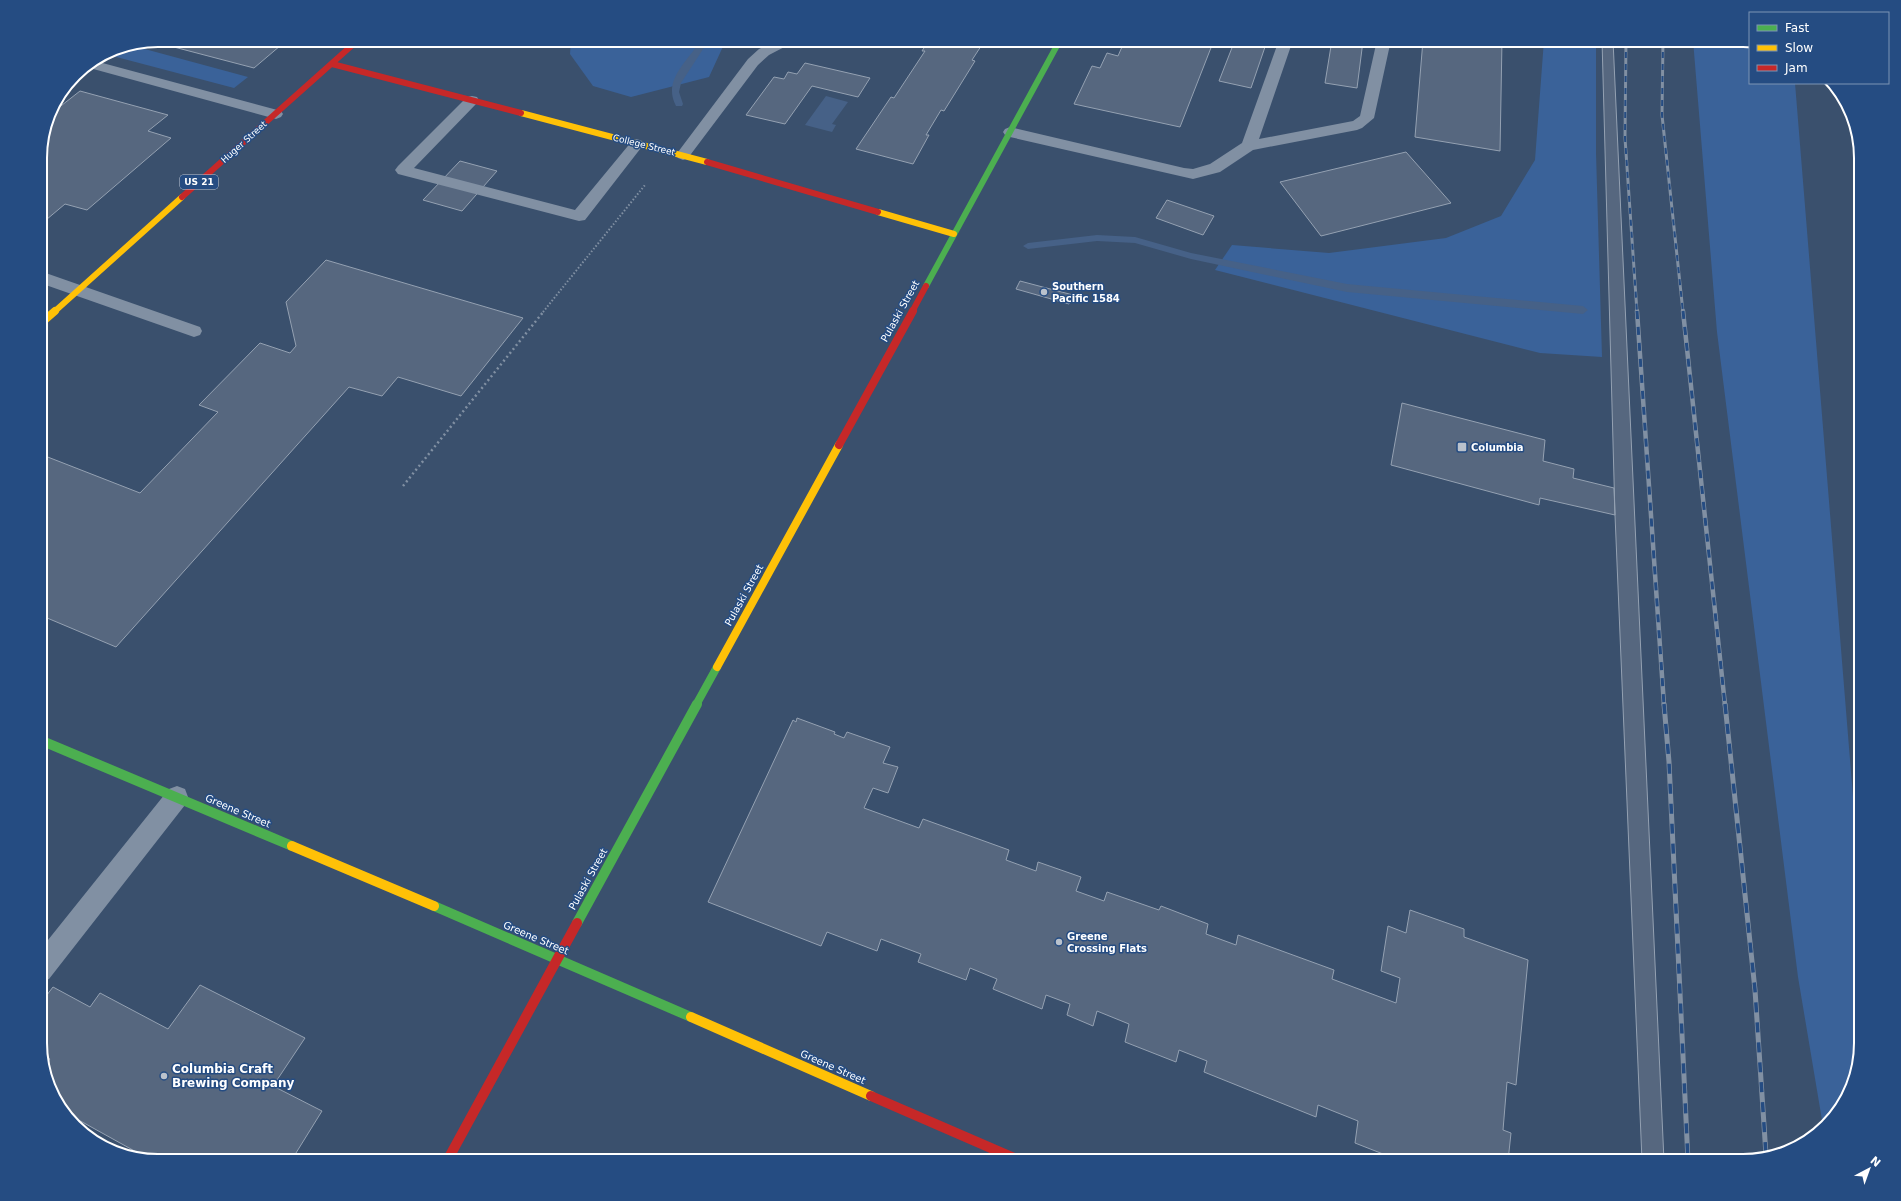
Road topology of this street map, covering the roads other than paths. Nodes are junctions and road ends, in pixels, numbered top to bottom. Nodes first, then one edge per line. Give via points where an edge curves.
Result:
1 (350, 47) edge
2 (774, 47) edge
3 (1056, 47) edge
4 (1284, 47) edge
5 (1382, 47) edge
6 (332, 64) junction
7 (96, 66) edge
8 (472, 100) junction
9 (276, 114) junction
10 (1010, 132) junction
11 (637, 144) junction
12 (1249, 146) junction
13 (683, 155) junction
14 (954, 234) junction
15 (47, 280) edge
16 (78, 291) junction
17 (47, 318) edge
18 (194, 331) dead end
19 (47, 743) edge
20 (177, 797) junction
21 (558, 959) junction
22 (47, 961) edge
23 (451, 1154) edge
24 (1005, 1154) edge

1 - 6 street, Huger Street / US 21
2 - 13 lane via 753,62
3 - 10 street, Pulaski Street
4 - 12 lane
5 - 12 lane via 1367,118 1363,122
6 - 8 street, College Street
6 - 9 street, Huger Street / US 21
7 - 9 lane
8 - 11 street, College Street
8 - 11 lane via 403,170 579,216
9 - 16 street, Huger Street / US 21
10 - 12 lane via 1184,174 1215,168
10 - 14 street, Pulaski Street
11 - 13 street, College Street
13 - 14 street, College Street
14 - 21 street, Pulaski Street
15 - 16 lane
16 - 17 street, Huger Street / US 21
16 - 18 lane
19 - 20 street, Greene Street
20 - 21 street, Greene Street
20 - 22 lane
21 - 23 street, Pulaski Street
21 - 24 street, Greene Street

